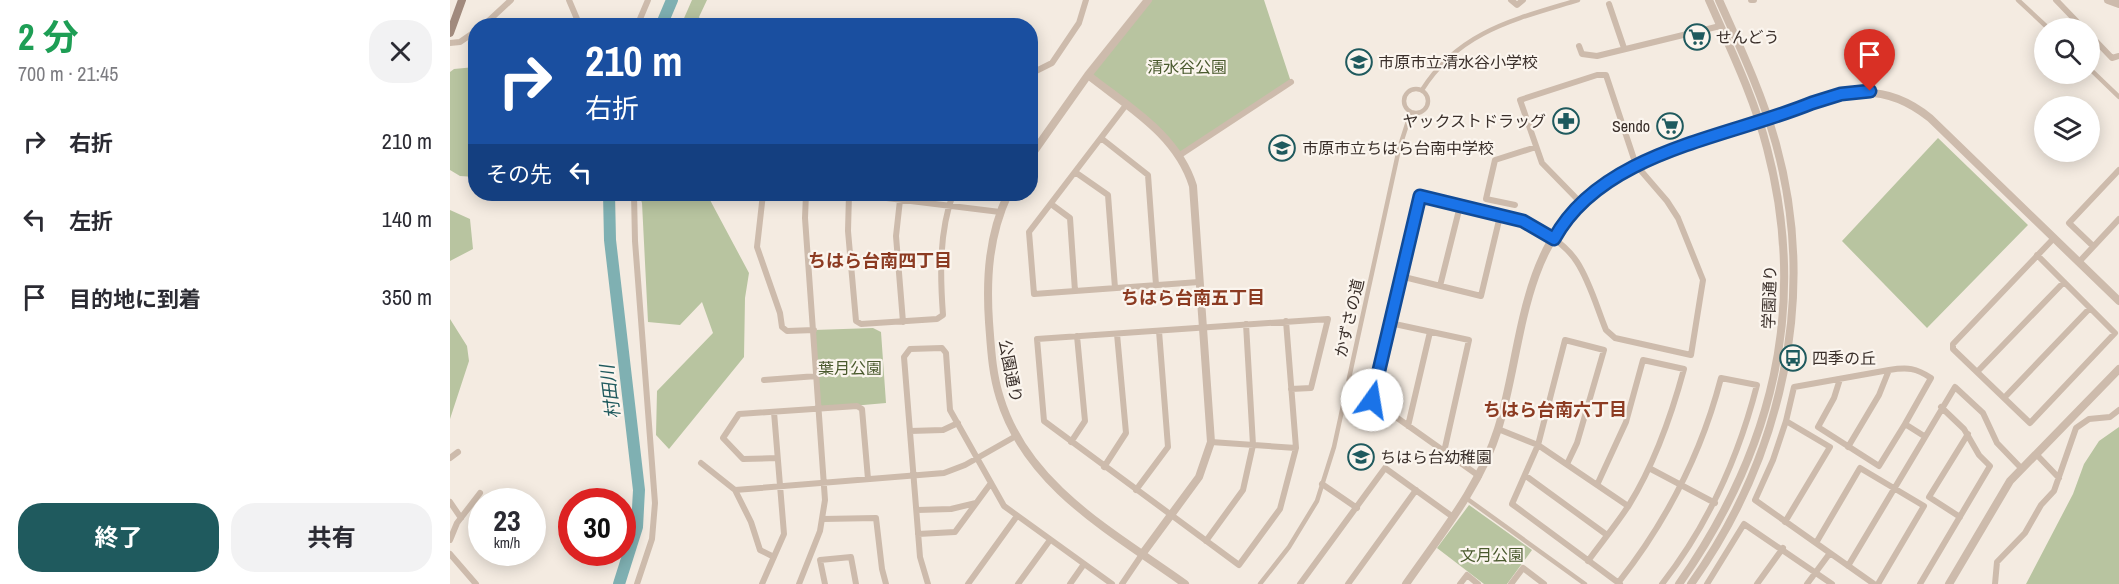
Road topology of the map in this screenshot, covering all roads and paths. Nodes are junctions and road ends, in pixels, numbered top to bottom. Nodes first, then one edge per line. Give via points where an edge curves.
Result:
1 (462, 0) edge
2 (511, 0) edge
3 (569, 0) edge
4 (648, 0) edge
5 (1086, 0) edge
6 (1148, 0) edge
7 (1511, 0) edge
8 (1523, 0) edge
9 (1578, 0) edge
10 (1709, 0) edge
11 (1719, 0) edge
12 (2018, 0) edge
13 (2056, 0) edge
14 (2108, 0) edge
15 (1609, 4) dead end
16 (2119, 4) edge
17 (492, 18) edge
18 (577, 18) edge
19 (640, 18) edge
20 (2037, 18) edge
21 (2073, 18) edge
22 (1720, 26) junction
23 (450, 33) edge
24 (468, 36) edge
25 (450, 43) edge
26 (2100, 45) edge
27 (1579, 46) dead end
28 (1624, 48) junction
29 (2119, 56) edge
30 (1038, 70) edge
31 (1088, 75) junction
32 (2100, 79) edge
33 (1291, 82) dead end
34 (1422, 90) junction
35 (2119, 97) edge
36 (1126, 105) junction
37 (1411, 112) junction
38 (1768, 118) junction
39 (1759, 121) junction
40 (1101, 138) junction
41 (1038, 146) edge
42 (1536, 147) junction
43 (1180, 155) junction
44 (1636, 165) junction
45 (2119, 170) edge
46 (1075, 172) junction
47 (634, 201) edge
48 (762, 201) edge
49 (806, 201) edge
50 (849, 201) edge
51 (900, 201) edge
52 (908, 201) edge
53 (951, 201) edge
54 (1005, 201) edge
55 (1581, 203) junction
56 (1051, 204) junction
57 (949, 206) junction
58 (1460, 206) junction
59 (1515, 206) dead end
60 (1000, 212) junction
61 (1500, 216) junction
62 (2119, 219) edge
63 (2054, 238) junction
64 (1554, 239) junction
65 (2093, 246) junction
66 (2037, 255) junction
67 (2079, 262) junction
68 (1400, 276) junction
69 (1199, 282) junction
70 (2064, 282) junction
71 (1156, 285) junction
72 (1440, 286) junction
73 (1115, 288) junction
74 (1075, 291) junction
75 (2119, 301) edge
76 (2090, 308) junction
77 (1286, 321) junction
78 (903, 322) junction
79 (1390, 323) junction
80 (1246, 324) junction
81 (1202, 327) junction
82 (814, 330) junction
83 (1159, 331) junction
84 (1430, 332) junction
85 (1117, 334) junction
86 (1077, 336) junction
87 (2119, 369) edge
88 (1889, 370) junction
89 (1977, 372) junction
90 (816, 376) junction
91 (1840, 379) junction
92 (764, 380) dead end
93 (1292, 389) junction
94 (2004, 398) junction
95 (1941, 407) junction
96 (818, 409) junction
97 (2119, 410) edge
98 (774, 412) junction
99 (1786, 421) junction
100 (958, 423) junction
101 (1905, 424) junction
102 (1408, 426) junction
103 (1498, 429) junction
104 (910, 431) junction
105 (1968, 434) junction
106 (1016, 436) junction
107 (1924, 436) junction
108 (1071, 442) junction
109 (1211, 442) junction
110 (1253, 445) junction
111 (1538, 445) junction
112 (1848, 447) junction
113 (1296, 448) junction
114 (458, 452) dead end
115 (1444, 452) junction
116 (2036, 454) junction
117 (450, 458) edge
118 (777, 458) junction
119 (977, 458) junction
120 (701, 463) dead end
121 (1568, 464) junction
122 (1104, 467) junction
123 (1649, 468) junction
124 (2022, 469) junction
125 (914, 476) junction
126 (1479, 476) junction
127 (1526, 476) junction
128 (2059, 478) junction
129 (868, 479) junction
130 (824, 482) junction
131 (991, 483) junction
132 (1322, 484) junction
133 (779, 485) junction
134 (1597, 485) junction
135 (1682, 486) junction
136 (1892, 488) junction
137 (1136, 489) junction
138 (735, 490) junction
139 (1416, 490) junction
140 (1466, 498) junction
141 (450, 502) edge
142 (976, 503) junction
143 (1715, 503) junction
144 (1628, 506) junction
145 (1357, 508) junction
146 (468, 509) edge
147 (916, 510) junction
148 (1017, 516) junction
149 (1172, 516) junction
150 (1960, 516) junction
151 (1453, 517) junction
152 (461, 518) junction
153 (823, 519) junction
154 (1785, 522) junction
155 (918, 534) junction
156 (1607, 535) junction
157 (450, 540) edge
158 (1050, 540) junction
159 (1206, 541) junction
160 (1816, 543) junction
161 (1782, 548) junction
162 (1830, 553) junction
163 (450, 554) edge
164 (1143, 554) junction
165 (774, 557) junction
166 (1588, 561) junction
167 (1084, 564) junction
168 (1848, 566) junction
169 (1815, 572) junction
170 (1619, 583) edge
171 (476, 584) edge
172 (637, 584) edge
173 (762, 584) edge
174 (799, 584) edge
175 (825, 584) edge
176 (856, 584) edge
177 (886, 584) edge
178 (928, 584) edge
179 (968, 584) edge
180 (1018, 584) edge
181 (1070, 584) edge
182 (1112, 584) edge
183 (1122, 584) edge
184 (1185, 584) edge
185 (1260, 584) edge
186 (1300, 584) edge
187 (1348, 584) edge
188 (1406, 584) edge
189 (1460, 584) edge
190 (1478, 584) edge
191 (1511, 584) edge
192 (1544, 584) edge
193 (1585, 584) edge
194 (1662, 584) edge
195 (1679, 584) edge
196 (1691, 584) edge
197 (1707, 584) edge
198 (1757, 584) edge
199 (1807, 584) edge
200 (1832, 584) edge
201 (1876, 584) edge
202 (1920, 584) edge
203 (1949, 584) edge
204 (1995, 584) edge

1 - 23 main road
2 - 17 street
3 - 18 street
4 - 19 street
5 - 30 street via 1079,23 1052,63
6 - 31 street
7 - 8 street via 1517,5
9 - 34 street via 1499,24 1471,39 1436,71
10 - 22 street, 学園通り
11 - 38 street, 学園通り
12 - 20 street
13 - 21 street
14 - 16 street
15 - 28 street
22 - 28 street
22 - 39 street, 学園通り
24 - 25 street
26 - 29 street via 2112,58
27 - 28 street via 1582,54 1589,56
31 - 36 street
31 - 41 street
32 - 35 street
33 - 43 street
34 - 37 street via 1427,105 1420,112
34 - 37 street via 1411,89 1404,96 1404,105
36 - 40 street
36 - 43 street via 1166,137
37 - 132 street, かずさの道 via 1399,149 1334,447
38 - 39 street
38 - 63 street via 1857,92 1885,93 1910,102
38 - 196 street, 学園通り via 1786,188 1793,249 1787,360 1756,471
39 - 44 street
39 - 195 street, 学園通り via 1777,191 1782,229 1785,282 1777,366 1739,486
40 - 46 street
40 - 71 street via 1148,175
42 - 44 street via 1520,100 1606,75
42 - 55 street via 1542,163
42 - 59 street via 1495,160 1486,199
43 - 69 street via 1193,186
44 - 55 street
44 - 64 street via 1678,218 1703,280 1691,355 1615,338 1606,330 1577,263
45 - 65 street via 2068,223
46 - 56 street
46 - 73 street via 1108,195
47 - 172 street via 655,503 652,539
48 - 82 street via 757,247 782,327 787,332
49 - 82 street
50 - 78 street via 856,321
51 - 78 street via 896,236
52 - 57 street
53 - 57 street
54 - 60 street, 公園通り
55 - 64 street
56 - 74 street via 1070,218
56 - 74 street via 1029,232 1034,294
57 - 60 street
57 - 78 street via 940,277 943,315
58 - 61 street
58 - 68 street via 1420,196
58 - 72 street
60 - 106 street, 公園通り via 990,250 988,301 996,383
61 - 64 street via 1523,221
61 - 72 street via 1481,296
62 - 65 street
63 - 66 street
63 - 67 street
64 - 103 street via 1534,284
65 - 67 street
66 - 70 street
66 - 89 street via 1953,344 1953,349
67 - 75 street
68 - 72 street
68 - 79 street
69 - 71 street
69 - 81 street
70 - 76 street
70 - 89 street
71 - 73 street
73 - 74 street
76 - 94 street
76 - 94 street via 2115,336 2030,423
77 - 80 street
77 - 93 street
77 - 93 street via 1328,319 1311,388
79 - 84 street
79 - 102 street via 1372,400
80 - 81 street
80 - 110 street
81 - 83 street
81 - 109 street
82 - 90 street
83 - 85 street
83 - 137 street via 1168,447
84 - 102 street
84 - 115 street via 1468,340
85 - 86 street
85 - 122 street via 1126,433
86 - 108 street via 1085,421
86 - 108 street via 1037,339 1044,421
87 - 116 street
88 - 91 street
88 - 101 street via 1909,367 1931,378
88 - 112 street
89 - 94 street
90 - 92 street
90 - 96 street
91 - 99 street via 1794,387
91 - 112 street via 1818,427
93 - 113 street
95 - 105 street
95 - 107 street
95 - 124 street via 1955,387 1983,413 1997,443
96 - 98 street
96 - 129 street via 862,409
96 - 130 street
97 - 128 street via 2110,417 2089,419 2076,428
98 - 118 street
98 - 118 street via 739,414 723,438 743,459
99 - 154 street via 1755,500
99 - 154 street via 1830,447
100 - 104 street via 944,430
100 - 104 street via 950,410 945,350 910,349 904,357
100 - 119 street
101 - 107 street
101 - 112 street via 1879,466
102 - 115 street
103 - 111 street
103 - 126 street
104 - 125 street
105 - 150 street via 1990,466
105 - 150 street via 1929,497
106 - 119 street
106 - 164 street, 公園通り via 1053,486
107 - 136 street
108 - 122 street
109 - 110 street
109 - 149 street via 1199,477
110 - 113 street
110 - 159 street via 1244,490
111 - 121 street
111 - 121 street via 1565,340 1604,350 1578,443
111 - 127 street
113 - 159 street via 1280,508 1239,565
114 - 117 street
115 - 126 street
116 - 124 street
116 - 128 street
118 - 133 street
119 - 125 street via 944,473
119 - 131 street
120 - 138 street
121 - 134 street
122 - 137 street
123 - 134 street via 1683,369 1643,360 1626,422
123 - 135 street
123 - 144 street
124 - 203 street via 1999,498
125 - 129 street
125 - 147 street
126 - 140 street
127 - 156 street
127 - 166 street via 1512,504
128 - 204 street via 2054,492 2041,505 2025,533 1997,562
129 - 130 street
130 - 133 street
130 - 153 street
131 - 142 street
131 - 148 street via 1004,506
132 - 145 street
132 - 185 street, かずさの道 via 1317,501 1289,547
133 - 138 street
133 - 165 street via 784,534
134 - 144 street
135 - 143 street
135 - 143 street via 1708,424 1721,378 1757,385 1737,452
135 - 170 street
136 - 160 street via 1860,468
136 - 168 street
136 - 201 street via 1924,506
137 - 149 street
138 - 165 street via 752,522 760,550
139 - 145 street via 1385,468
139 - 151 street
139 - 187 street
140 - 151 street
140 - 193 street
141 - 152 street
142 - 147 street via 951,509
142 - 155 street via 955,532
143 - 194 street
144 - 156 street
145 - 186 street
146 - 152 street
147 - 155 street
148 - 158 street
148 - 179 street
149 - 159 street
149 - 164 street
150 - 202 street
151 - 188 street
152 - 157 street
153 - 174 street
153 - 177 street via 876,518
154 - 160 street
155 - 178 street
156 - 166 street
158 - 167 street
158 - 180 street
160 - 162 street
161 - 169 street
161 - 197 street via 1744,524
161 - 198 street
162 - 168 street
162 - 169 street
163 - 171 street
164 - 183 street
164 - 184 street, 公園通り
165 - 173 street
166 - 170 street
167 - 181 street
167 - 182 street
168 - 201 street
169 - 199 street
169 - 200 street
175 - 176 street via 820,560 851,557
189 - 190 street via 1467,575
191 - 192 street via 1522,568

